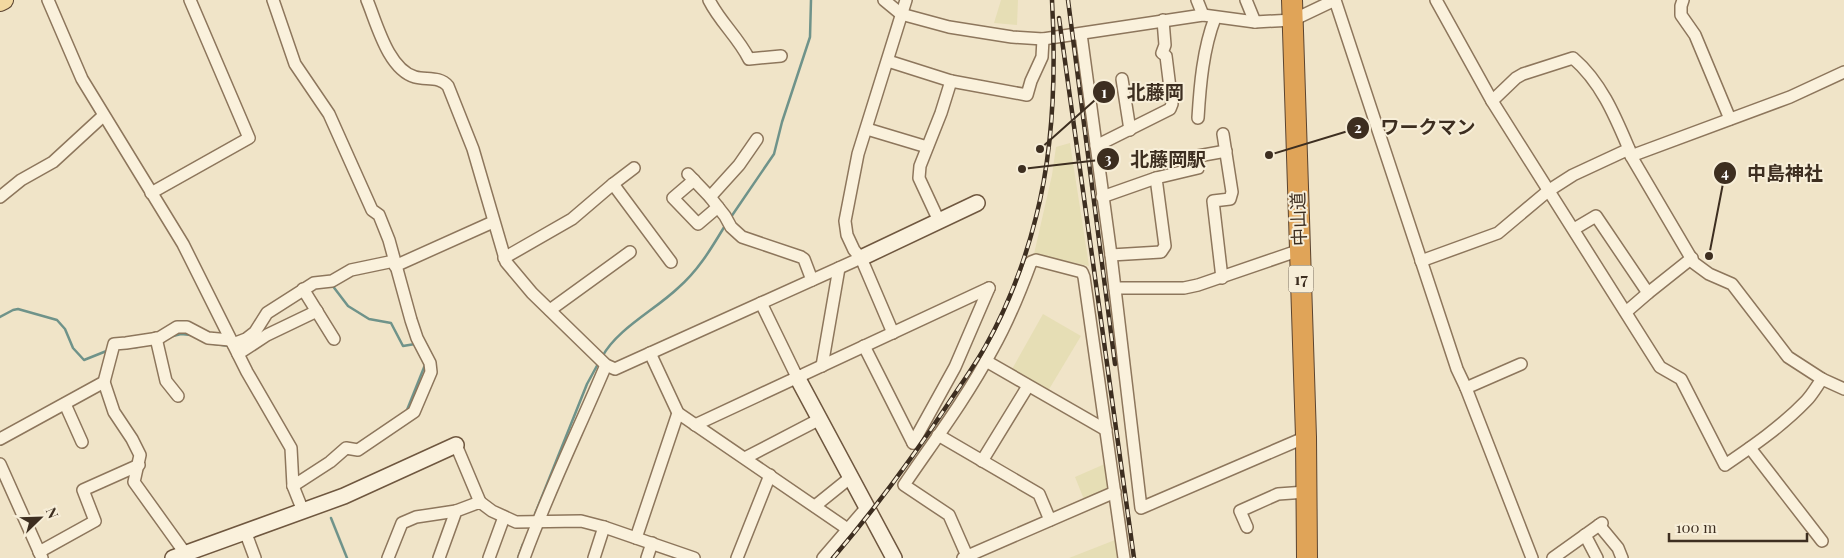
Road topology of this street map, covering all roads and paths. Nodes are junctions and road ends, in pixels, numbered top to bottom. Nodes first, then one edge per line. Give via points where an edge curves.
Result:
1 (4, 0) edge
2 (48, 0) edge
3 (190, 0) edge
4 (273, 0) edge
5 (367, 0) edge
6 (709, 0) edge
7 (884, 0) edge
8 (906, 0) edge
9 (1197, 0) edge
10 (1246, 0) edge
11 (1292, 0) edge
12 (1335, 0) edge
13 (1436, 0) edge
14 (1683, 0) edge
15 (0, 2) edge
16 (901, 14) junction
17 (1203, 15) junction
18 (1215, 18) junction
19 (1163, 20) junction
20 (1293, 20) junction
21 (1255, 22) junction
22 (1081, 34) junction
23 (1043, 39) junction
24 (781, 56) dead end
25 (888, 61) junction
26 (1844, 72) edge
27 (1122, 79) dead end
28 (951, 81) junction
29 (1492, 101) junction
30 (103, 116) junction
31 (1198, 118) dead end
32 (1730, 119) junction
33 (867, 129) junction
34 (1130, 130) junction
35 (1223, 134) dead end
36 (757, 139) dead end
37 (1096, 146) junction
38 (927, 147) junction
39 (1226, 151) junction
40 (1630, 153) junction
41 (634, 168) dead end
42 (1156, 178) junction
43 (612, 184) junction
44 (1548, 191) junction
45 (151, 192) junction
46 (0, 196) edge
47 (710, 197) junction
48 (1102, 197) junction
49 (977, 203) dead end
50 (718, 206) junction
51 (939, 221) junction
52 (493, 222) junction
53 (1574, 229) junction
54 (1300, 250) junction
55 (630, 252) dead end
56 (1110, 255) junction
57 (504, 258) junction
58 (861, 258) junction
59 (1692, 258) junction
60 (1421, 261) junction
61 (671, 262) dead end
62 (394, 264) junction
63 (839, 268) junction
64 (1222, 278) junction
65 (812, 280) junction
66 (1115, 288) junction
67 (303, 289) junction
68 (1648, 293) junction
69 (761, 303) junction
70 (550, 310) junction
71 (316, 311) junction
72 (1626, 312) junction
73 (893, 333) junction
74 (156, 338) junction
75 (334, 339) dead end
76 (234, 346) junction
77 (864, 346) junction
78 (650, 353) junction
79 (986, 361) junction
80 (1521, 364) dead end
81 (606, 365) junction
82 (822, 366) junction
83 (797, 378) junction
84 (1822, 379) junction
85 (104, 382) junction
86 (1028, 386) junction
87 (1466, 388) junction
88 (1844, 389) edge
89 (178, 396) dead end
90 (64, 404) junction
91 (678, 413) junction
92 (820, 419) junction
93 (695, 426) junction
94 (1106, 430) junction
95 (938, 435) junction
96 (1306, 437) junction
97 (0, 439) edge
98 (82, 442) dead end
99 (456, 445) joint
100 (1750, 448) junction
101 (745, 458) junction
102 (982, 461) junction
103 (0, 464) edge
104 (139, 465) junction
105 (770, 475) junction
106 (851, 477) junction
107 (293, 486) junction
108 (1115, 492) junction
109 (1306, 492) junction
110 (480, 502) junction
111 (815, 506) junction
112 (867, 507) junction
113 (303, 511) junction
114 (456, 511) junction
115 (504, 517) junction
116 (1050, 520) junction
117 (536, 522) junction
118 (604, 527) junction
119 (1247, 527) dead end
120 (849, 530) junction
121 (245, 531) junction
122 (1586, 535) junction
123 (636, 538) junction
124 (1822, 541) dead end
125 (652, 543) junction
126 (40, 555) edge
127 (179, 555) edge
128 (965, 557) edge
129 (255, 558) edge
130 (388, 558) edge
131 (439, 558) edge
132 (489, 558) edge
133 (524, 558) edge
134 (594, 558) edge
135 (647, 558) edge
136 (694, 558) edge
137 (737, 558) edge
138 (823, 558) edge
139 (894, 558) edge
140 (1124, 558) edge
141 (1307, 558) edge
142 (1532, 558) edge
143 (1553, 558) edge
144 (1597, 558) edge
145 (1622, 558) edge

1 - 15 main road
2 - 30 street via 82,79
3 - 45 street via 249,138
4 - 62 street via 296,64 329,114 372,210 379,215
5 - 52 street via 390,56 398,67 416,77 440,80 448,86 473,149
6 - 24 street via 749,59
7 - 16 street
8 - 16 street
9 - 17 street
10 - 21 street
11 - 20 highway, 中山道 / 17
12 - 20 street
12 - 60 street
13 - 29 street
14 - 32 street via 1682,15 1695,35
16 - 23 street via 949,27 1012,38
16 - 25 street
17 - 18 street
17 - 19 street
18 - 21 street
18 - 31 street via 1209,34
19 - 22 street
19 - 34 street via 1165,46 1162,53 1166,56 1172,104 1170,109
20 - 21 street
20 - 54 highway, 中山道 / 17
22 - 23 street
22 - 37 street
23 - 28 street via 1042,57 1027,95
25 - 28 street
25 - 33 street
26 - 32 street
27 - 34 street
28 - 38 street
29 - 40 street via 1523,74 1573,58 1594,80 1610,104
29 - 44 street
30 - 45 street
30 - 46 street via 52,162
32 - 40 street
33 - 38 street
33 - 58 street via 858,154 845,221 847,235
34 - 37 street
35 - 39 street
36 - 47 street
37 - 48 street
38 - 51 street via 919,178
39 - 42 street via 1198,156 1198,168
39 - 64 street via 1232,192 1230,199 1213,201
40 - 44 street via 1573,175
40 - 59 street
41 - 43 street
42 - 48 street
42 - 56 street via 1165,246 1161,252
43 - 57 street via 572,219
43 - 61 street
44 - 53 street
44 - 60 street via 1498,234
45 - 76 street via 183,244
47 - 50 street
47 - 50 street via 691,177 673,198 698,224
48 - 56 street
49 - 51 street
50 - 65 street via 731,227 742,237 804,259
51 - 58 street
52 - 57 street
52 - 62 street
53 - 68 street via 1596,216
53 - 72 street
54 - 64 street
54 - 96 highway, 中山道 / 17
55 - 70 street
56 - 66 street
57 - 70 street
58 - 63 street
58 - 73 street
59 - 68 street
59 - 84 street via 1709,274 1732,284 1788,358
60 - 87 street
62 - 67 street via 351,270 332,281 314,283
62 - 107 street via 417,338 430,363 431,372 414,412 358,450 346,448
63 - 65 street
63 - 82 street
64 - 66 street via 1184,288
65 - 69 street
66 - 96 street via 1141,508
67 - 71 street
67 - 76 street via 268,312 255,332
68 - 72 street
69 - 78 street
69 - 83 street
70 - 81 street
71 - 75 street
71 - 76 street via 267,335
72 - 100 street via 1660,367 1682,380 1725,465
73 - 77 street
73 - 77 street via 989,288 955,367 913,443
74 - 76 street via 177,327 187,327
74 - 85 street via 114,344
74 - 89 street via 166,381
76 - 107 street via 291,448
77 - 82 street
78 - 81 street via 615,369
78 - 91 street
79 - 86 street
79 - 94 street via 1031,262 1036,260 1082,272
79 - 95 street
80 - 87 street
81 - 117 street
82 - 83 street
83 - 92 street
83 - 93 street
84 - 88 street
84 - 100 street via 1807,400
85 - 90 street
85 - 104 street via 114,412 140,455
86 - 94 street
86 - 102 street
87 - 142 street
90 - 97 street
90 - 98 street
91 - 93 street
91 - 123 street
92 - 101 street
92 - 106 street
93 - 101 street
94 - 108 street
95 - 102 street
95 - 128 street via 904,485 949,515
96 - 109 highway, 中山道 / 17
99 - 110 street
99 - 113 street
100 - 124 street
101 - 105 street
102 - 116 street via 1039,494
103 - 126 street
104 - 126 street via 83,490 95,520
104 - 127 street via 134,482
105 - 111 street
105 - 137 street
106 - 111 street
106 - 112 street
107 - 113 street
108 - 116 street
108 - 140 street
109 - 119 street via 1278,494 1240,511
109 - 141 highway, 中山道 / 17
110 - 114 street
110 - 115 street
111 - 120 street
112 - 120 street
112 - 139 street
113 - 121 street
114 - 130 street via 416,517 402,523
114 - 131 street
115 - 117 street via 516,522
115 - 132 street
116 - 128 street
117 - 118 street via 581,521
117 - 133 street
118 - 123 street
118 - 134 street
120 - 138 street
121 - 127 street
121 - 129 street
122 - 143 street
122 - 144 street
122 - 145 street via 1600,524
123 - 125 street
125 - 135 street
125 - 136 street

